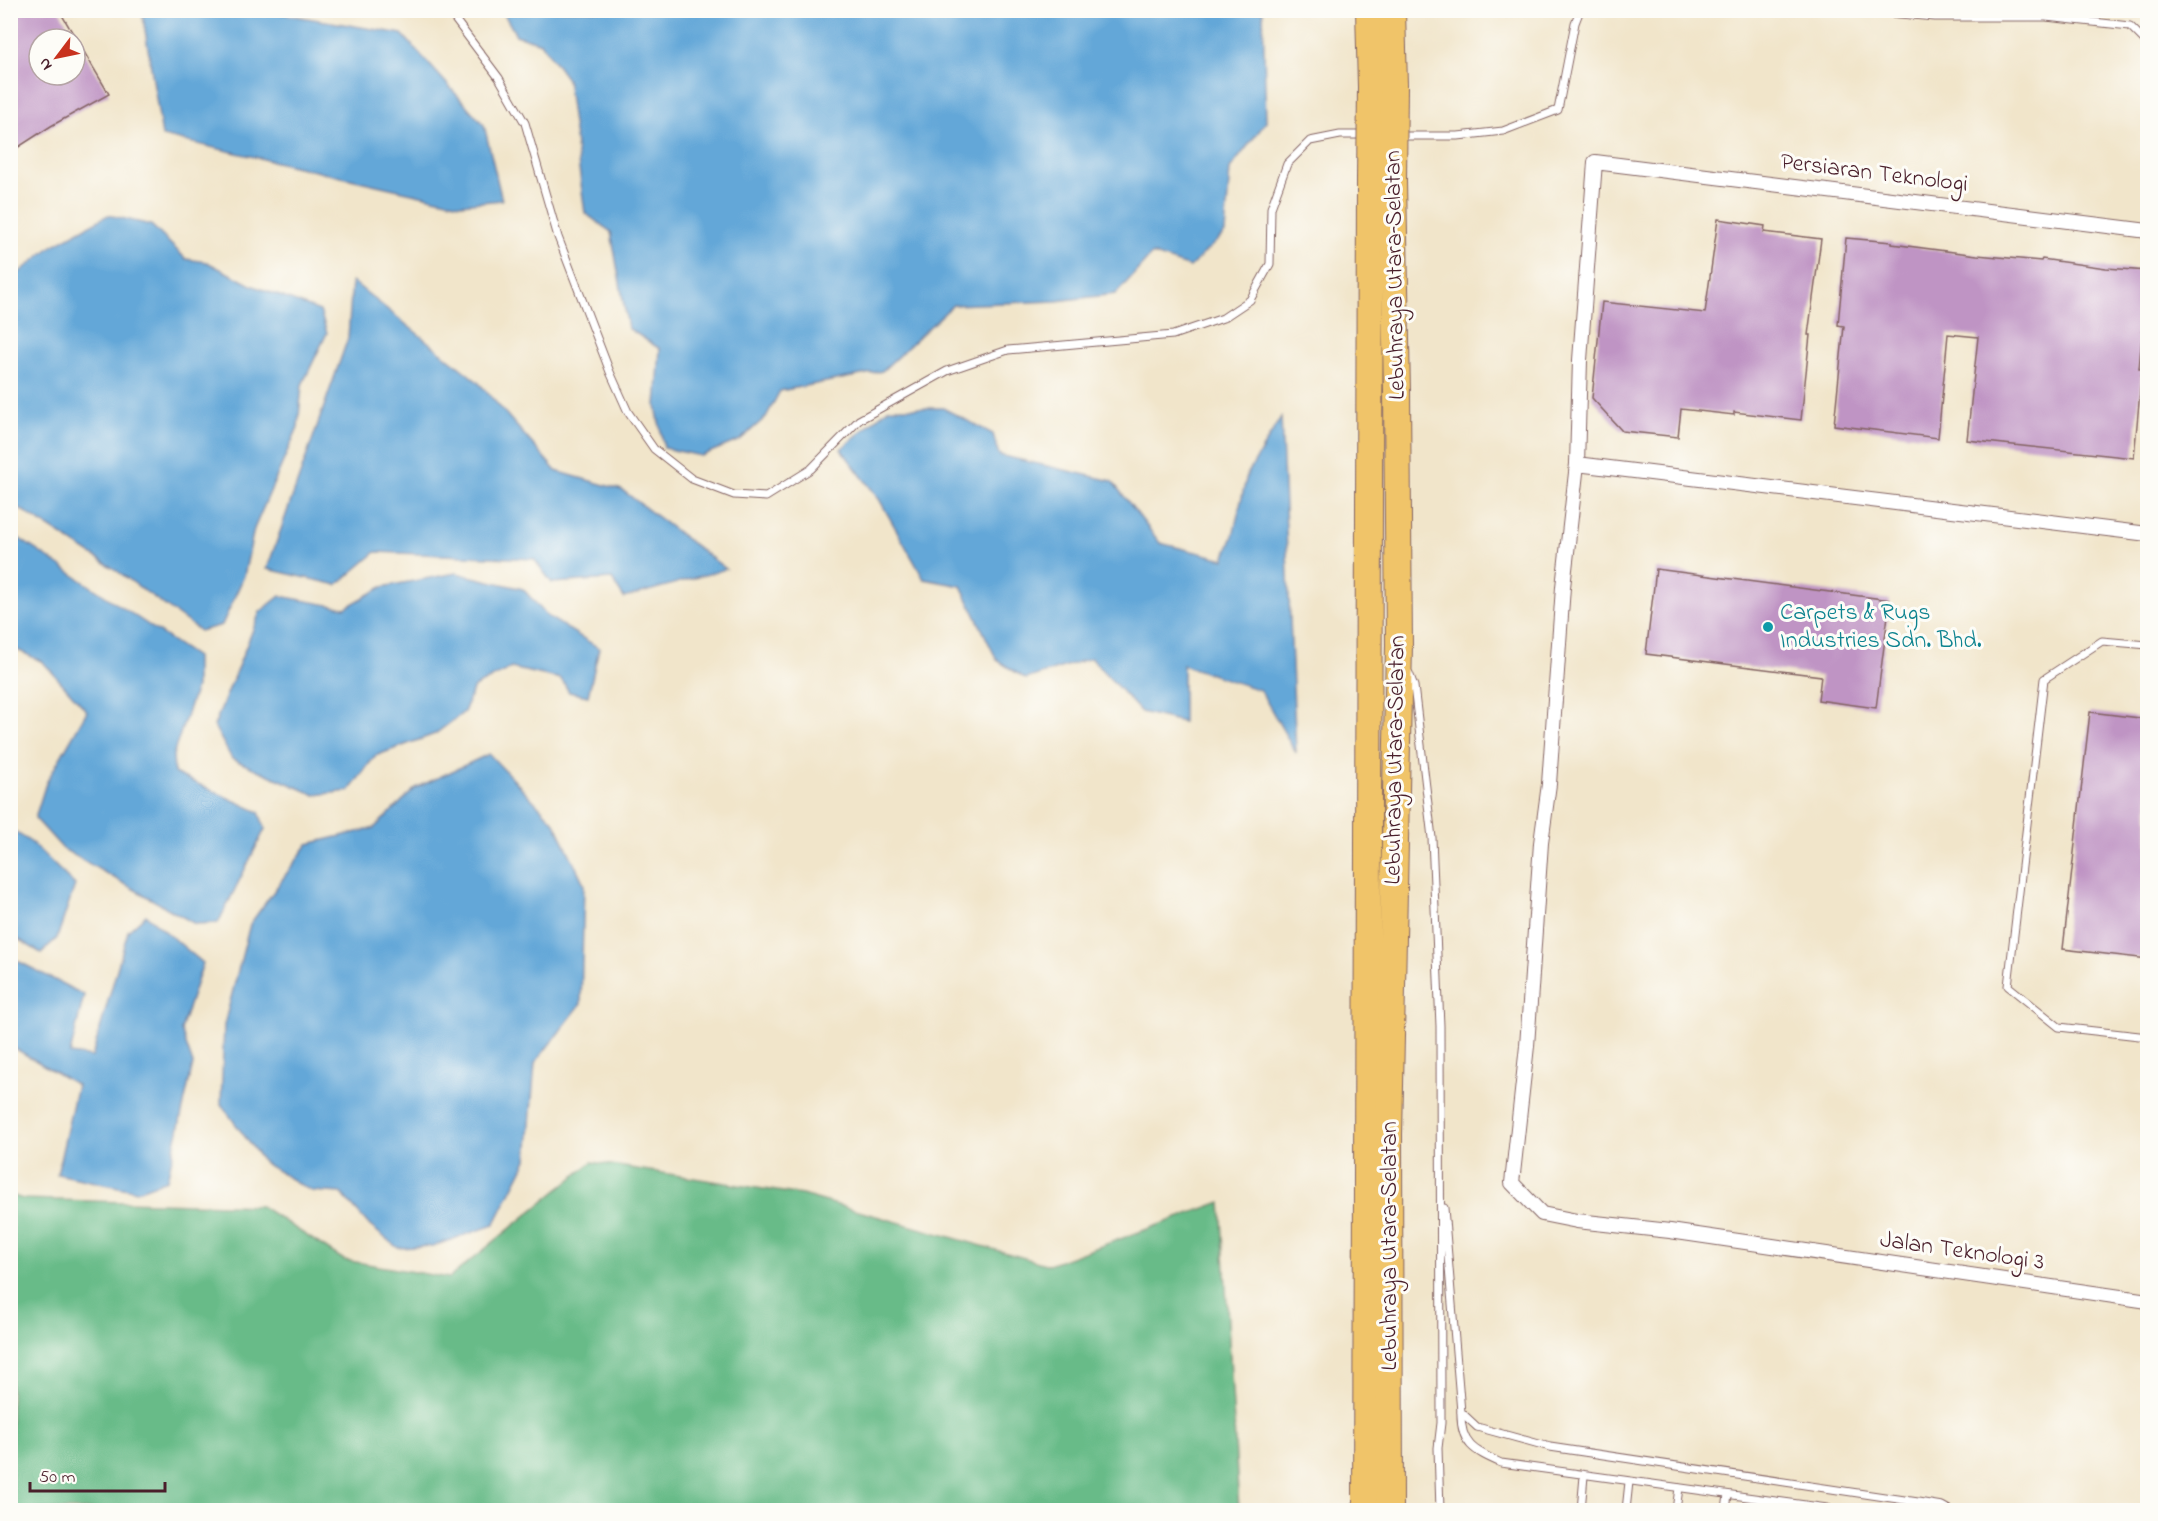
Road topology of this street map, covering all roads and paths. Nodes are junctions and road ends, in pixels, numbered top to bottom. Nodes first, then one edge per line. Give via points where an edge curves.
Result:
1 (448, 10) edge
2 (1369, 10) edge
3 (1392, 10) edge
4 (1580, 10) edge
5 (1853, 10) edge
6 (2148, 44) edge
7 (1382, 87) junction
8 (1375, 135) dead end
9 (1387, 135) dead end
10 (1595, 162) joint
11 (1382, 181) junction
12 (2148, 231) edge
13 (1577, 464) junction
14 (2148, 534) edge
15 (1399, 645) junction
16 (2148, 645) edge
17 (2148, 1037) edge
18 (1440, 1158) junction
19 (2148, 1301) edge
20 (1461, 1412) junction
21 (1584, 1476) junction
22 (1629, 1482) junction
23 (1679, 1488) junction
24 (1728, 1495) junction
25 (1776, 1502) junction
26 (1827, 1509) edge
27 (1366, 1510) edge
28 (1390, 1510) edge
29 (1440, 1510) edge
30 (1581, 1510) edge
31 (1626, 1510) edge
32 (1676, 1510) edge
33 (1726, 1510) edge
34 (1775, 1510) edge
35 (1842, 1510) edge
36 (1949, 1510) edge

1 - 8 lane via 499,78 525,123 558,237 628,412 654,449 692,479 734,495 766,497 811,469 859,420 947,371 1008,350 1173,335 1223,318 1250,300 1270,264 1271,208 1287,164 1310,141 1340,135
2 - 7 highway, Lebuhraya Utara–Selatan
3 - 7 highway, Lebuhraya Utara–Selatan
4 - 9 lane via 1558,110 1503,131 1458,136
5 - 6 lane via 1935,18 2046,17 2130,26
7 - 11 highway, Lebuhraya Utara–Selatan, bridge
10 - 12 street, Persiaran Teknologi
10 - 13 street, Jalan Teknologi 3 via 1580,360
11 - 15 highway, Lebuhraya Utara–Selatan
11 - 27 highway, Lebuhraya Utara–Selatan
13 - 14 street
13 - 19 street, Jalan Teknologi 3 via 1512,1183 1542,1214 1576,1221 1670,1231
15 - 18 lane via 1414,686 1432,838 1440,1026
15 - 28 highway, Lebuhraya Utara–Selatan via 1389,1134
16 - 17 lane via 2102,641 2044,679 2008,986 2059,1027
18 - 20 lane
18 - 29 lane
20 - 21 lane via 1460,1429 1475,1451 1501,1463
20 - 36 lane via 1477,1428 1550,1447
21 - 22 lane
21 - 30 lane
22 - 23 lane
22 - 31 lane
23 - 24 lane
23 - 32 lane
24 - 25 lane
24 - 33 lane
25 - 26 lane
25 - 34 lane
26 - 35 lane

